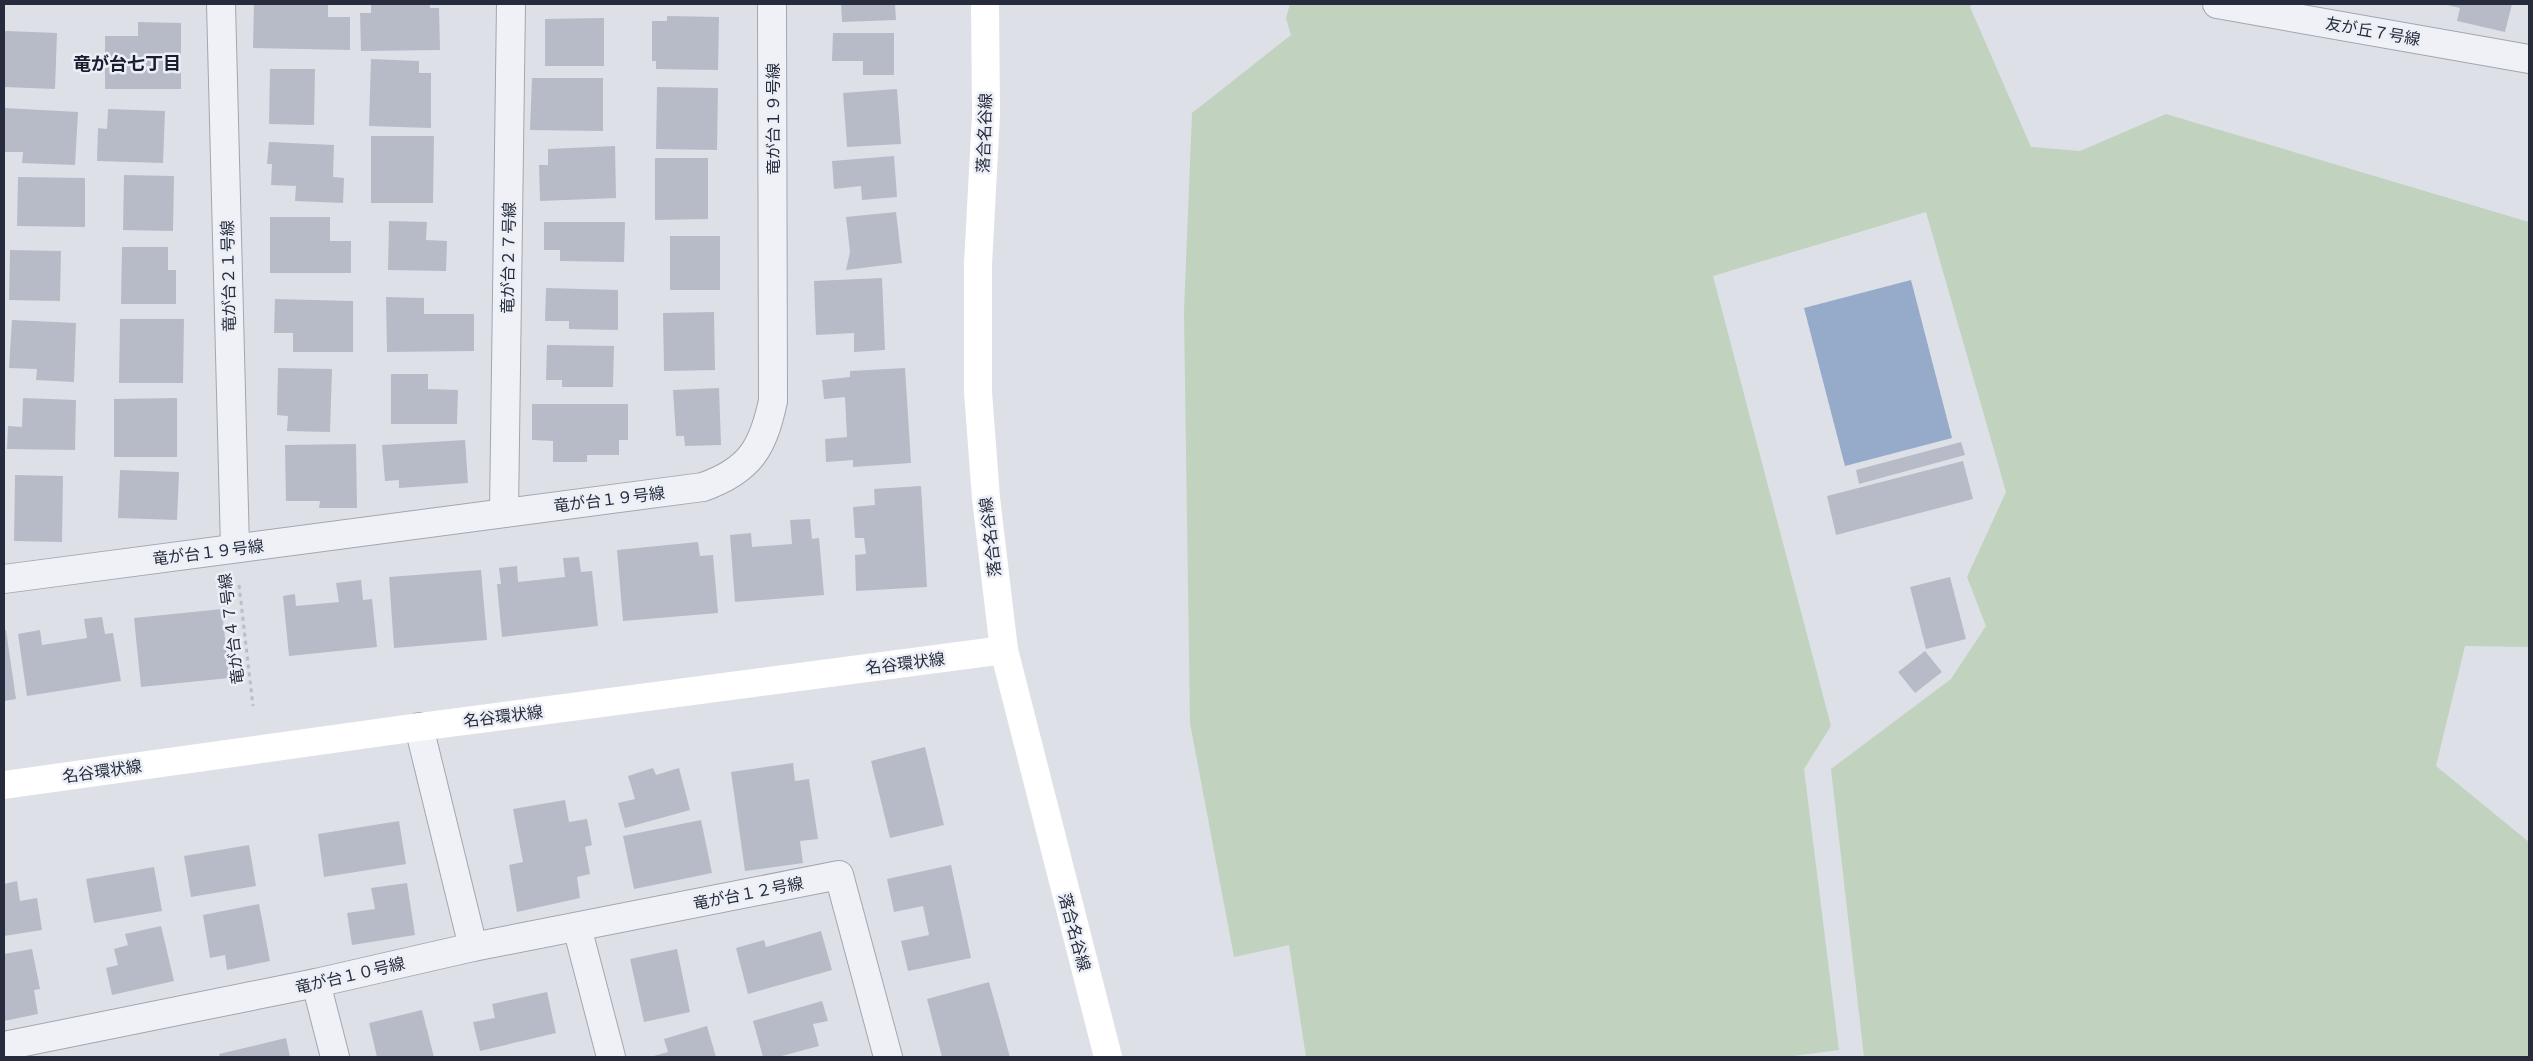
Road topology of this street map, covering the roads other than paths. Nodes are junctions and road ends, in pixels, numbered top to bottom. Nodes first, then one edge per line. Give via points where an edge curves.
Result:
1 (221, 4) edge
2 (511, 4) edge
3 (772, 4) edge
4 (985, 4) edge
5 (2231, 5) edge
6 (2529, 59) edge
7 (504, 513) junction
8 (234, 548) junction
9 (4, 579) edge
10 (1004, 650) junction
11 (419, 727) junction
12 (4, 785) edge
13 (577, 927) junction
14 (473, 947) junction
15 (316, 984) junction
16 (4, 1046) edge
17 (55, 1046) edge
18 (335, 1057) edge
19 (611, 1057) edge
20 (888, 1057) edge
21 (1108, 1057) edge

1 - 8 street, 竜が台２１号線
2 - 7 street, 竜が台２７号線
3 - 7 street, 竜が台１９号線 via 773,401 766,433 752,458 719,481 703,487
4 - 10 street, 落合名谷線 via 986,115 978,264 978,392 986,498
5 - 6 street, 友が丘７号線
7 - 8 street, 竜が台１９号線
8 - 9 street, 竜が台１９号線
10 - 11 street, 名谷環状線
10 - 21 street, 落合名谷線
11 - 12 street, 名谷環状線
11 - 14 street
13 - 14 street, 竜が台１２号線
13 - 19 street
13 - 20 street, 竜が台１２号線 via 839,875
14 - 15 street, 竜が台１０号線
15 - 17 street, 竜が台１０号線
15 - 18 street
16 - 17 street, 竜が台１０号線

